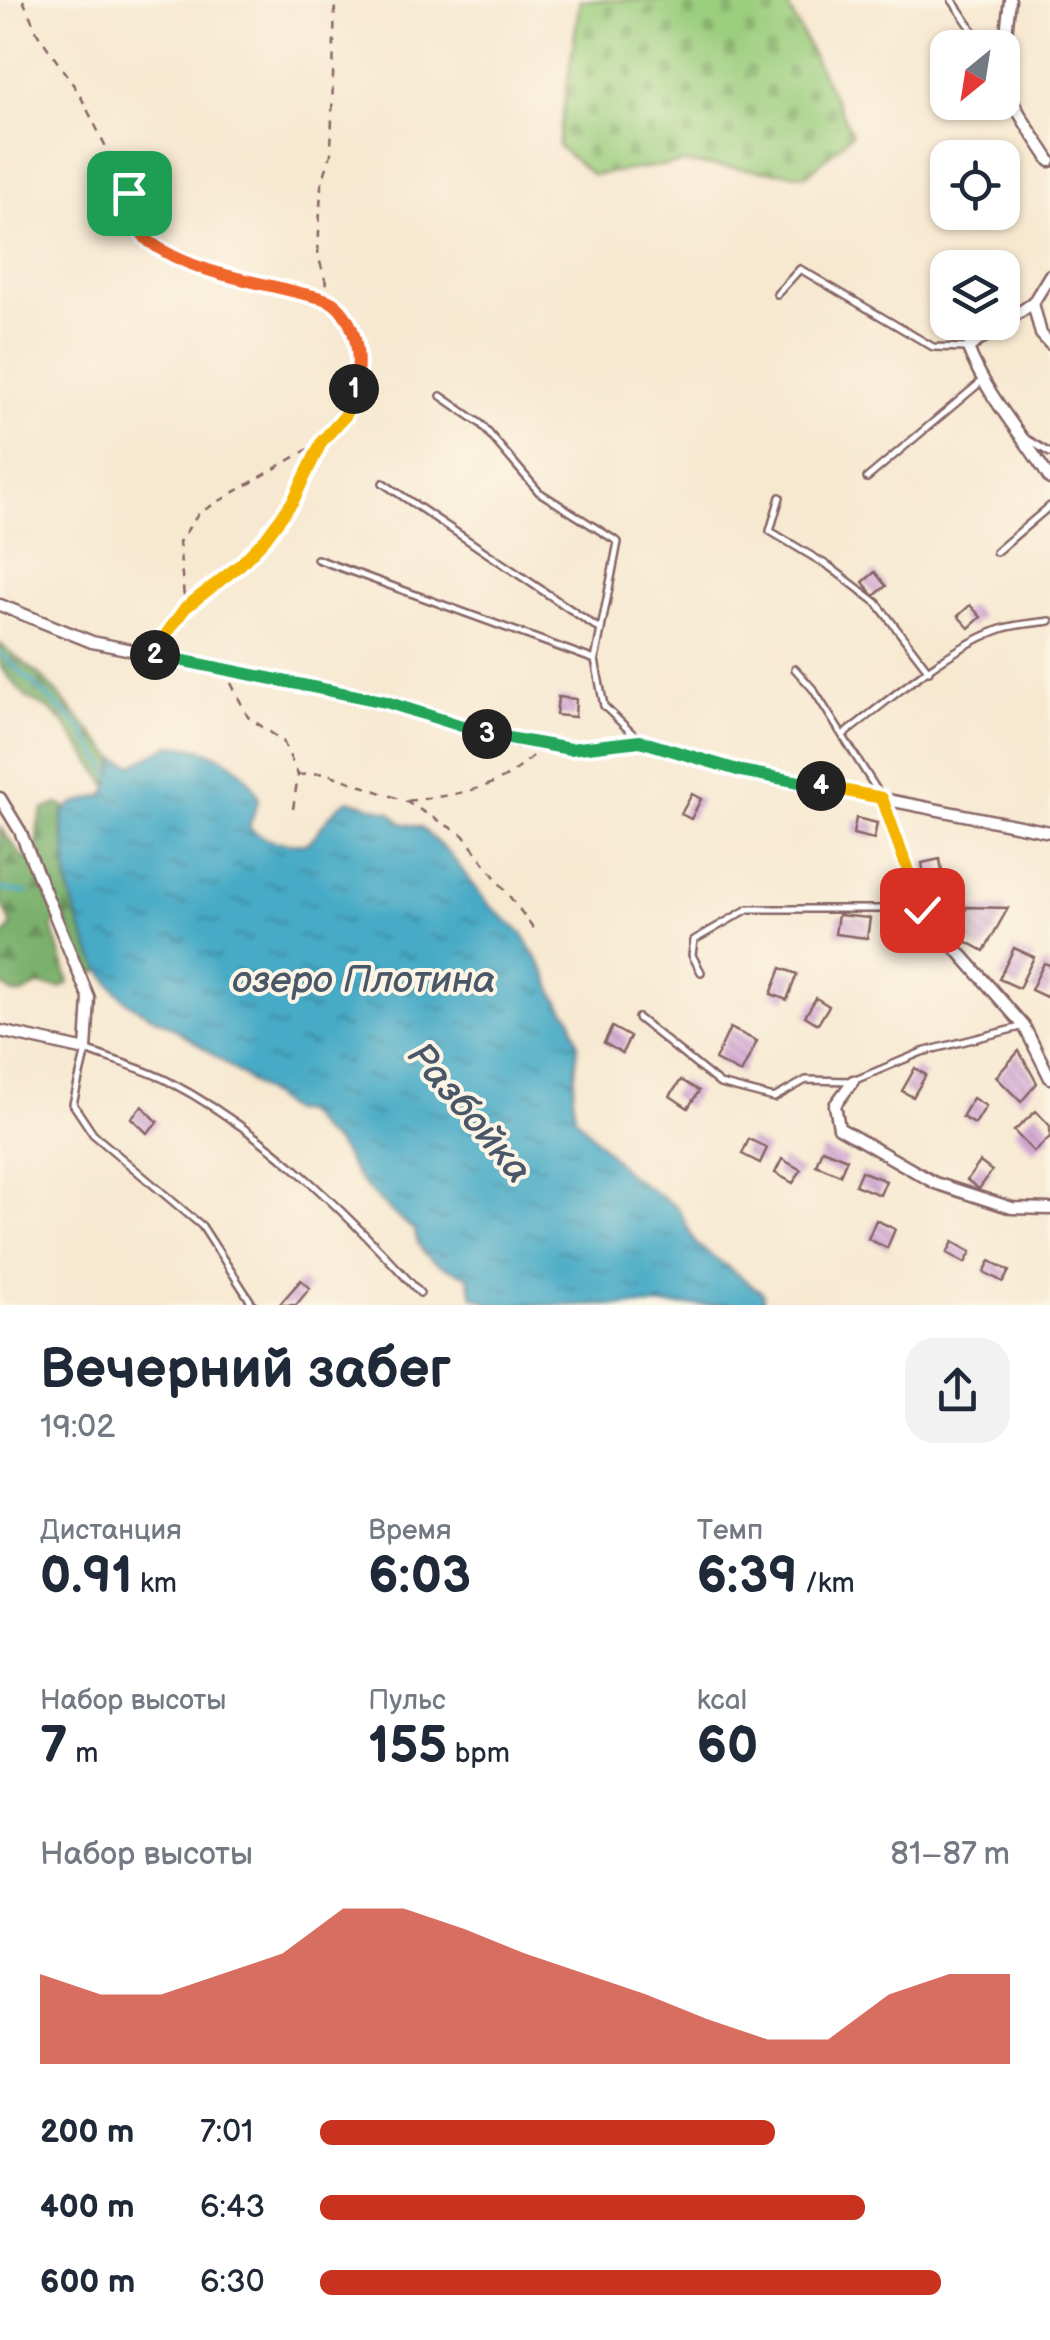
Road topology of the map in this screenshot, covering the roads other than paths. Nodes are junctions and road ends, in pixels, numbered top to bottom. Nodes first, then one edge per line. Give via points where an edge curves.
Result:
1 (952, 0) edge
2 (1010, 0) edge
3 (973, 30) edge
4 (1006, 30) edge
5 (1020, 113) edge
6 (1050, 160) edge
7 (1050, 276) edge
8 (777, 294) dead end
9 (1034, 303) junction
10 (1050, 344) edge
11 (968, 348) junction
12 (981, 382) junction
13 (441, 396) dead end
14 (1025, 438) junction
15 (1050, 453) edge
16 (866, 478) dead end
17 (1050, 479) edge
18 (383, 484) dead end
19 (780, 496) dead end
20 (1050, 506) edge
21 (996, 552) dead end
22 (318, 559) dead end
23 (0, 605) edge
24 (1050, 621) edge
25 (600, 630) junction
26 (594, 660) junction
27 (795, 669) dead end
28 (929, 670) junction
29 (842, 734) junction
30 (640, 741) junction
31 (0, 798) edge
32 (882, 798) junction
33 (1050, 832) edge
34 (922, 910) junction
35 (702, 972) dead end
36 (638, 1018) dead end
37 (1024, 1026) junction
38 (0, 1031) edge
39 (86, 1050) junction
40 (1050, 1078) edge
41 (853, 1081) junction
42 (1050, 1208) edge
43 (420, 1294) dead end
44 (253, 1305) edge

1 - 3 lane
2 - 4 street
5 - 6 street
7 - 9 street
8 - 11 lane via 800,270 934,347
9 - 10 street
9 - 11 street
11 - 12 street
12 - 14 street
12 - 16 lane
13 - 25 lane via 481,424 539,492 618,542
14 - 15 lane
14 - 17 street
18 - 25 lane
19 - 28 lane via 770,531 877,603
20 - 21 lane
22 - 26 lane
23 - 30 street via 92,642 386,702 498,738 570,749
24 - 28 lane via 1007,627
25 - 26 lane
26 - 30 lane via 604,706
27 - 29 lane
28 - 29 lane
29 - 32 lane
30 - 32 street via 741,771
31 - 39 street via 89,998
32 - 33 street
32 - 34 street
34 - 35 lane via 748,909 694,940 692,955
34 - 37 street
36 - 41 lane via 720,1084 774,1098 806,1080
37 - 40 street
37 - 41 lane via 922,1052
38 - 39 street
39 - 43 lane via 165,1080 249,1132 372,1241
39 - 44 lane via 73,1104 93,1134 202,1226
41 - 42 street via 835,1105 838,1128 935,1183 1012,1208

